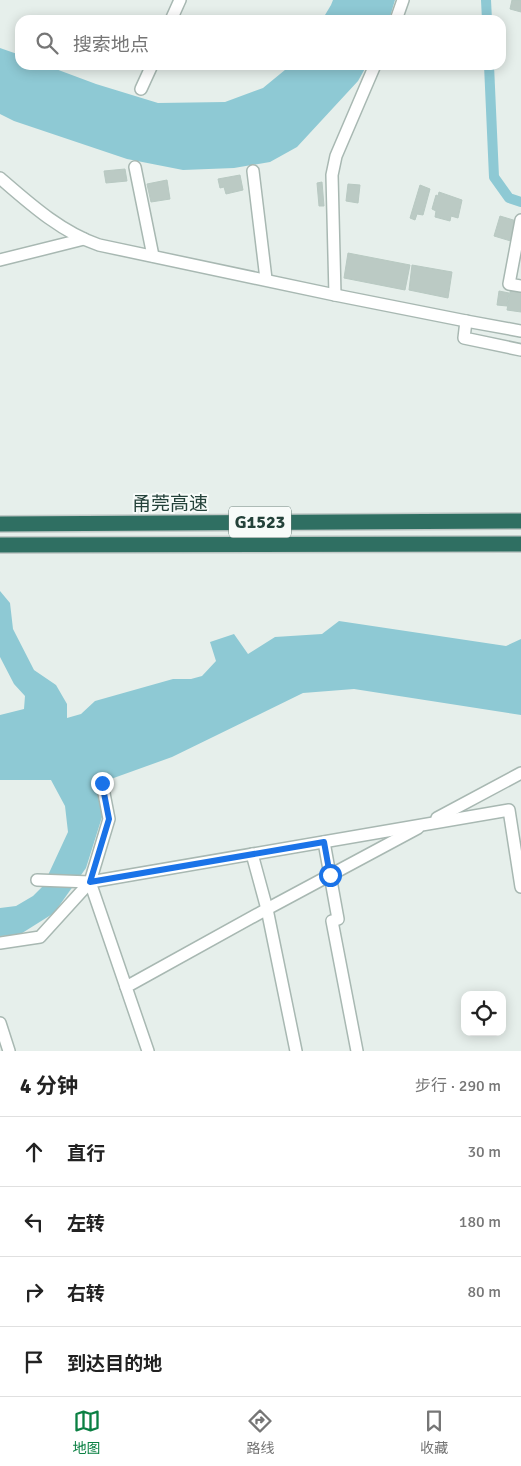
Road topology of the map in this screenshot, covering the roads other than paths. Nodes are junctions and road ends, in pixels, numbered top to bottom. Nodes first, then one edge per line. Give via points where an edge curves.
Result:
1 (180, 0) edge
2 (403, 0) edge
3 (173, 15) edge
4 (398, 15) edge
5 (150, 70) edge
6 (373, 70) edge
7 (141, 89) dead end
8 (135, 168) dead end
9 (253, 171) dead end
10 (0, 178) edge
11 (521, 220) edge
12 (84, 240) junction
13 (153, 256) junction
14 (0, 260) edge
15 (266, 280) junction
16 (521, 286) edge
17 (336, 295) junction
18 (466, 321) junction
19 (521, 331) edge
20 (521, 350) edge
21 (521, 521) edge
22 (0, 524) edge
23 (521, 544) edge
24 (0, 545) edge
25 (521, 773) edge
26 (102, 783) dead end
27 (427, 824) junction
28 (324, 842) junction
29 (252, 854) junction
30 (330, 875) junction
31 (40, 880) dead end
32 (85, 882) junction
33 (521, 887) edge
34 (267, 909) junction
35 (0, 943) edge
36 (126, 987) junction
37 (0, 1023) edge
38 (9, 1051) edge
39 (148, 1051) edge
40 (296, 1051) edge
41 (356, 1051) edge

1 - 3 street
2 - 4 street
5 - 7 street
6 - 17 street via 336,156 332,175
8 - 13 street
9 - 15 street
10 - 12 street via 36,210
11 - 16 street via 509,284
12 - 13 street
12 - 14 street
13 - 15 street
15 - 17 street
17 - 18 street
18 - 19 street
18 - 20 street via 464,338
21 - 22 highway, 甬莞高速 / G1523
23 - 24 highway, G1523
25 - 27 street
26 - 32 street via 109,819
27 - 28 street
27 - 30 street
27 - 33 street via 509,810
28 - 29 street
28 - 30 street
29 - 32 street
29 - 34 street
30 - 34 street
30 - 41 street via 338,919 332,922
31 - 32 street
32 - 35 street via 40,937
32 - 36 street
34 - 36 street
34 - 40 street
36 - 39 street
37 - 38 street

